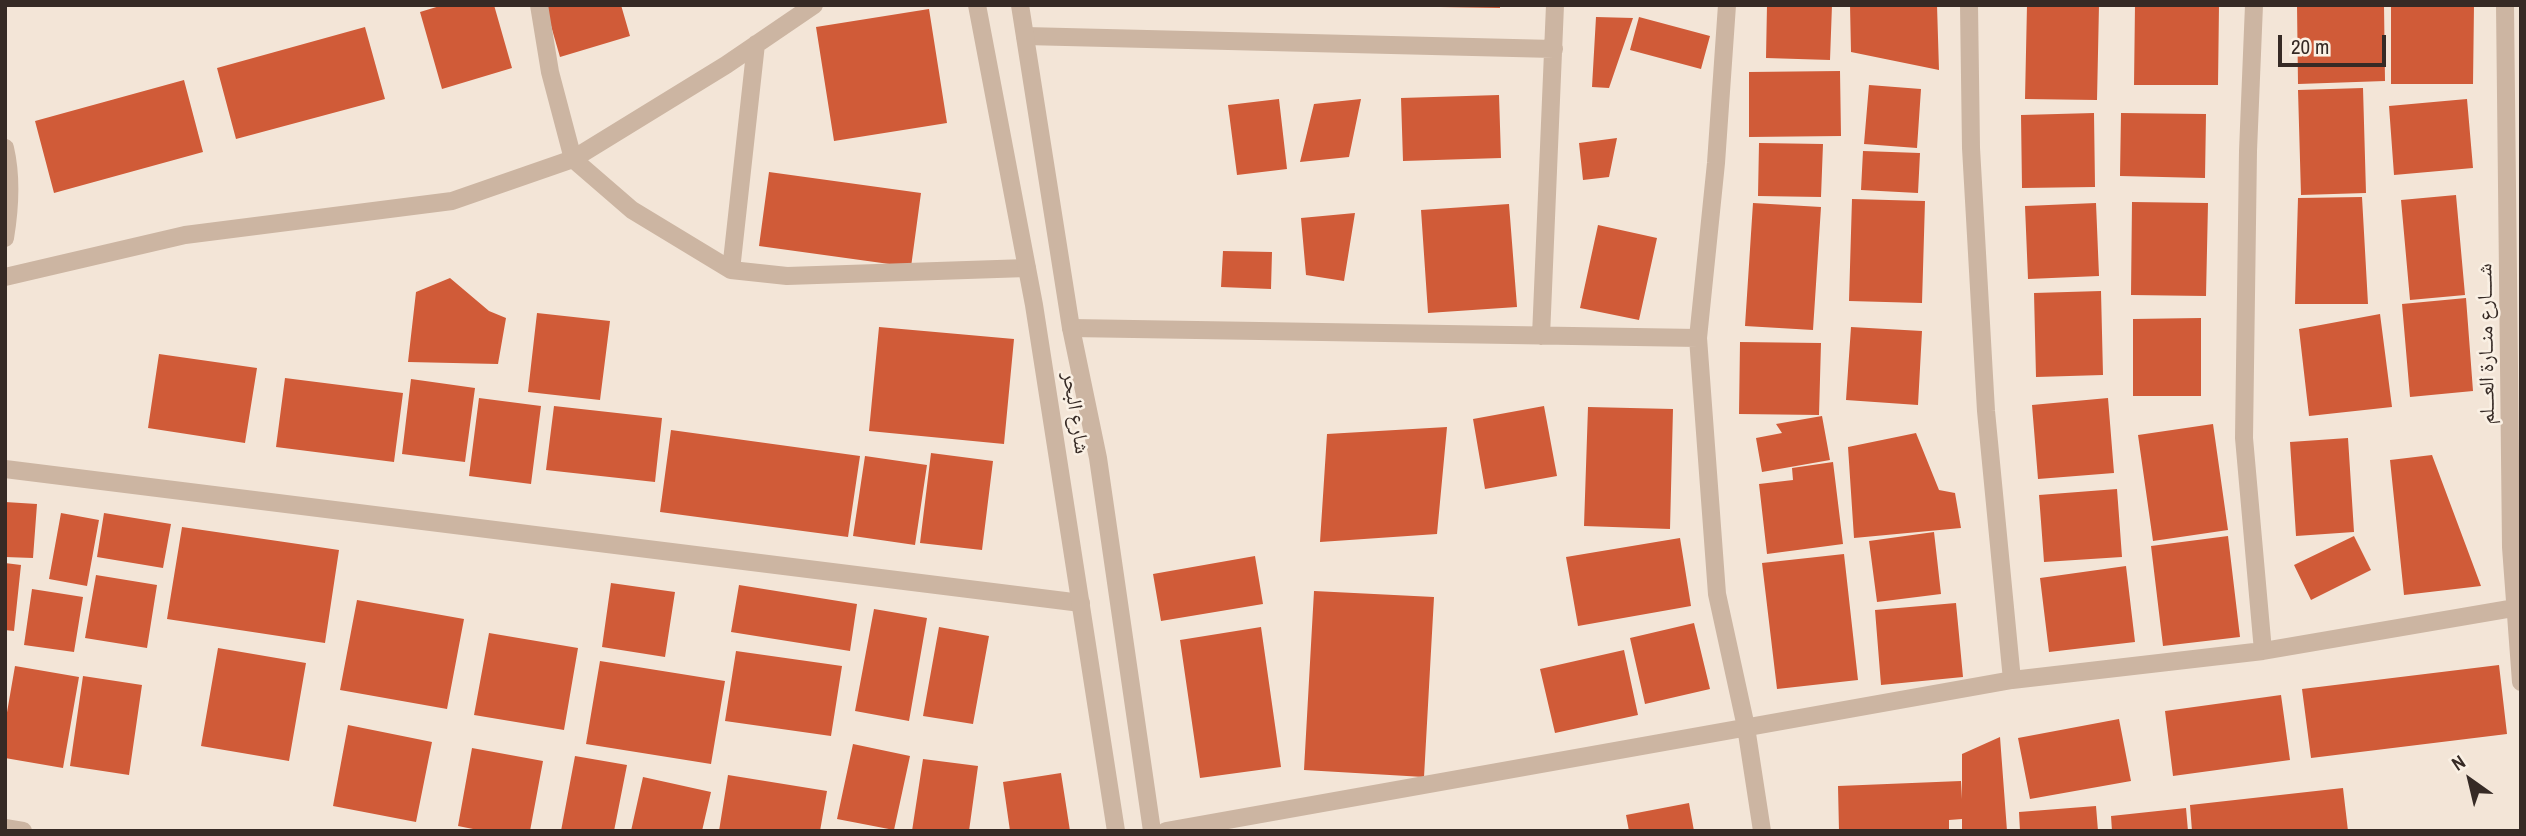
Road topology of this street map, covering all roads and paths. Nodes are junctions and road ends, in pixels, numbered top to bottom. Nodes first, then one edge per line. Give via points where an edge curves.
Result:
1 (539, 5) edge
2 (814, 5) edge
3 (977, 5) edge
4 (1020, 5) edge
5 (1555, 5) edge
6 (1727, 5) edge
7 (1969, 5) edge
8 (2254, 5) edge
9 (2505, 5) edge
10 (1025, 36) junction
11 (756, 44) junction
12 (1554, 49) junction
13 (5, 148) edge
14 (573, 159) junction
15 (5, 238) edge
16 (1027, 268) junction
17 (731, 270) junction
18 (5, 277) edge
19 (1071, 328) junction
20 (1541, 336) junction
21 (1698, 338) junction
22 (5, 469) edge
23 (2516, 476) edge
24 (1081, 603) junction
25 (2514, 608) junction
26 (2263, 651) junction
27 (2012, 680) junction
28 (2521, 682) edge
29 (1746, 727) junction
30 (5, 828) edge
31 (23, 831) edge
32 (1116, 831) edge
33 (1153, 831) edge
34 (1166, 831) edge
35 (1762, 831) edge

1 - 14 street via 550,72
2 - 11 street
3 - 16 street, شارع البحر
4 - 10 street, شارع البحر
5 - 12 street
6 - 21 street
7 - 27 street via 1971,148 1986,411
8 - 26 street via 2244,438
9 - 23 street, شــــارع منــارة العـــلم
10 - 12 street
10 - 19 street, شارع البحر
11 - 14 street
11 - 17 street
12 - 20 street
13 - 15 street via 10,209
14 - 17 street via 632,211
14 - 18 street via 452,201 184,234
16 - 17 street via 787,276
16 - 24 street, شارع البحر
19 - 20 street
19 - 33 street, شارع البحر via 1098,458
20 - 21 street
21 - 29 street via 1717,594
22 - 24 street
23 - 25 street, شــــارع منــارة العـــلم
24 - 32 street, شارع البحر
25 - 26 street
25 - 28 street, شــــارع منــارة العـــلم
26 - 27 street
27 - 29 street
29 - 34 street
29 - 35 street
30 - 31 street

